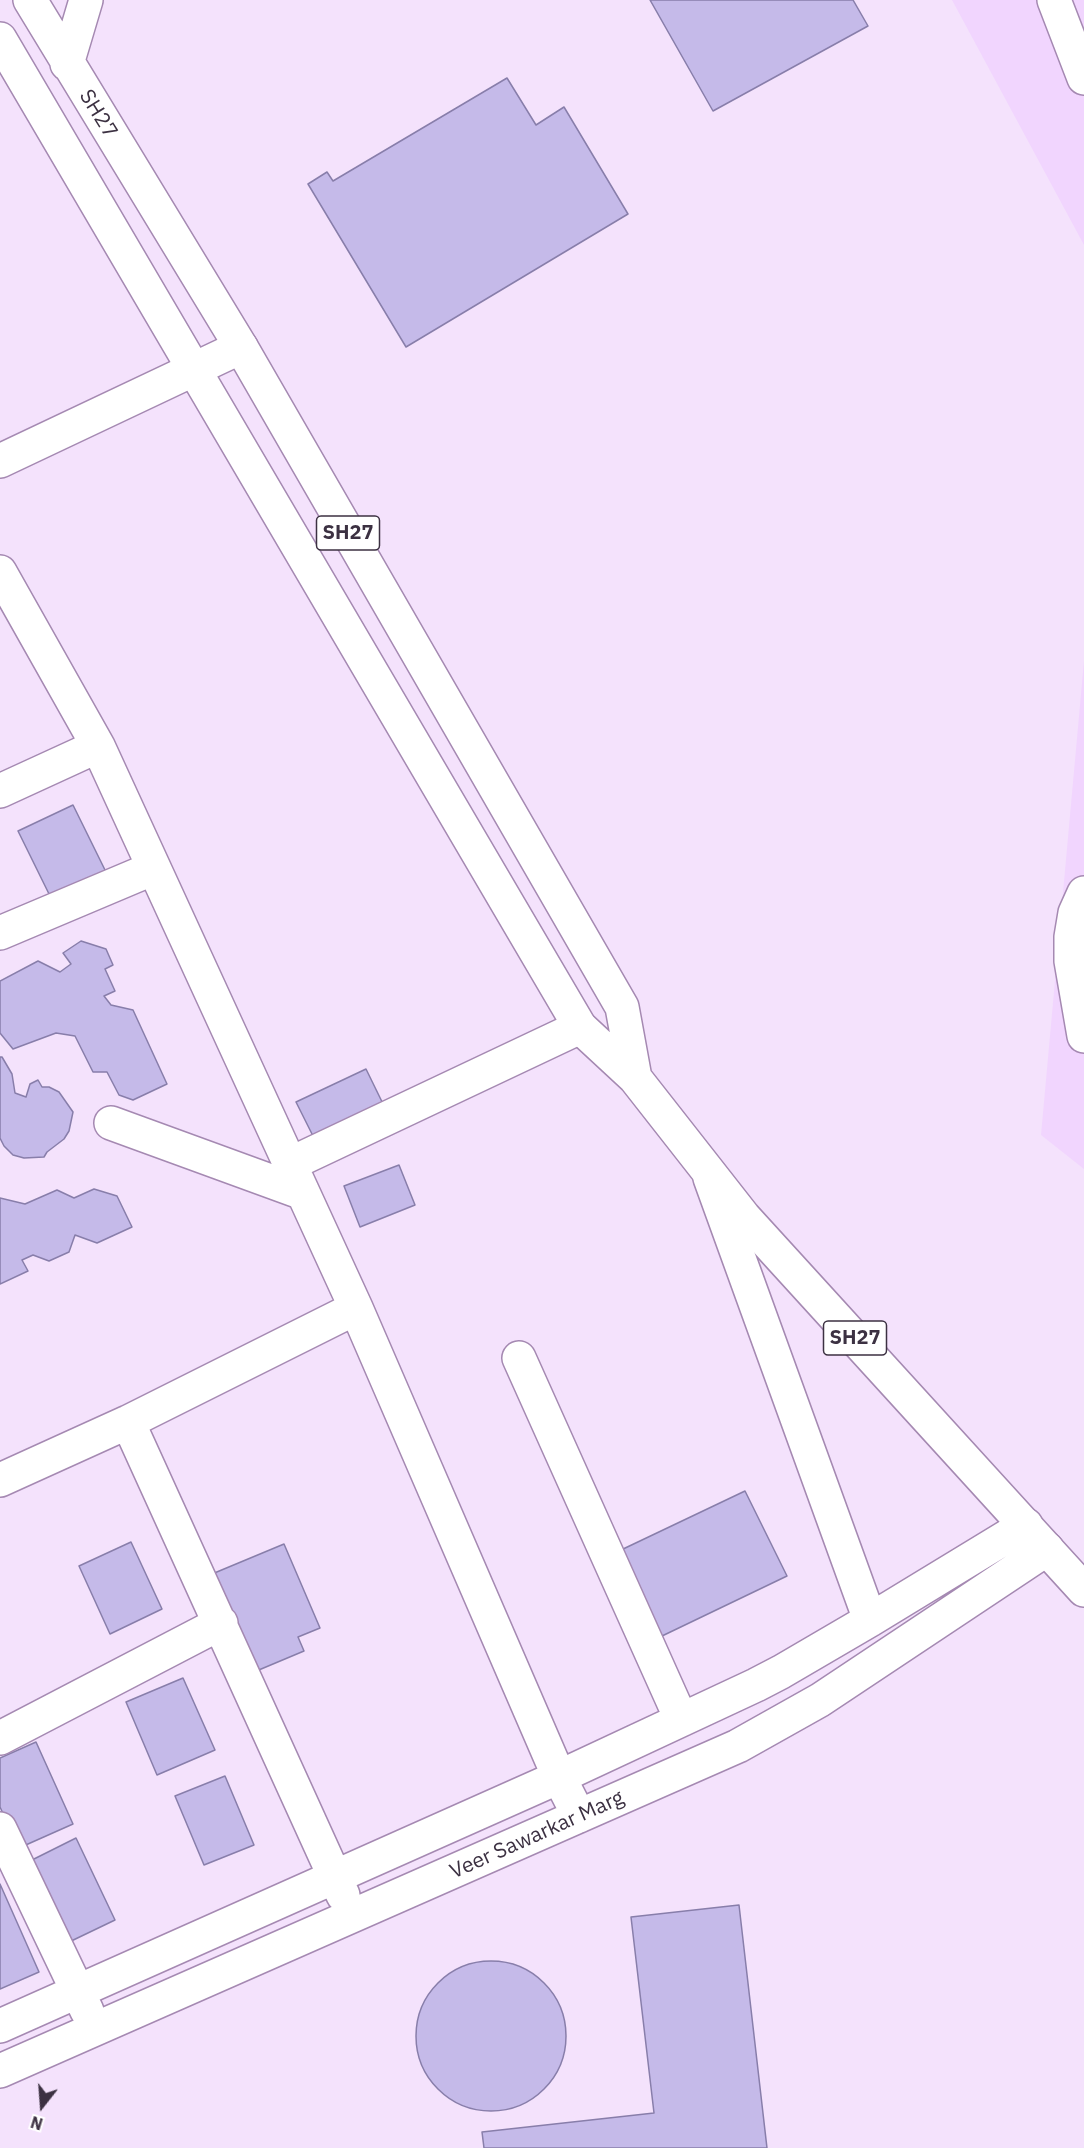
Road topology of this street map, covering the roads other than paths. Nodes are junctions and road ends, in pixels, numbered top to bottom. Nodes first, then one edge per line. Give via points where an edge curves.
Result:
1 (30, 0) edge
2 (86, 0) edge
3 (1054, 0) edge
4 (0, 39) edge
5 (67, 64) junction
6 (1084, 78) edge
7 (241, 347) junction
8 (194, 369) junction
9 (0, 461) edge
10 (0, 572) edge
11 (98, 746) junction
12 (0, 791) edge
13 (154, 868) junction
14 (1084, 894) edge
15 (0, 933) edge
16 (580, 1027) junction
17 (1084, 1036) edge
18 (635, 1078) junction
19 (111, 1123) dead end
20 (290, 1164) junction
21 (707, 1169) junction
22 (303, 1193) junction
23 (356, 1308) junction
24 (519, 1358) dead end
25 (128, 1422) junction
26 (0, 1480) edge
27 (1026, 1525) junction
28 (1047, 1549) junction
29 (1084, 1590) edge
30 (870, 1620) junction
31 (221, 1623) junction
32 (681, 1719) junction
33 (0, 1738) edge
34 (559, 1777) junction
35 (579, 1816) junction
36 (0, 1829) edge
37 (335, 1877) junction
38 (352, 1916) junction
39 (78, 1992) junction
40 (0, 2026) edge
41 (96, 2029) junction
42 (0, 2071) edge

1 - 5 street, SH27 / SH27
2 - 5 street
3 - 6 street
4 - 8 street
5 - 7 street, SH27 / SH27
7 - 8 street
7 - 18 street, SH27 / SH27 via 622,1007
8 - 9 street
8 - 16 street
10 - 11 street
11 - 12 street
11 - 13 street
13 - 15 street
13 - 20 street
14 - 17 street via 1075,913 1071,937 1075,994
16 - 18 street
16 - 20 street
18 - 21 street, SH27 / SH27
19 - 22 street
20 - 22 street
21 - 27 street, SH27 / SH27 via 744,1217
21 - 30 street
22 - 23 street
23 - 25 street
23 - 34 street
24 - 32 street
25 - 26 street
25 - 31 street
27 - 28 street, SH27 / SH27
27 - 30 street
28 - 29 street, SH27 / SH27
28 - 35 street, Veer Sawarkar Marg via 785,1720 738,1746
30 - 32 street via 781,1672
31 - 33 street
31 - 37 street
32 - 34 street
34 - 35 street
34 - 37 street
35 - 38 street, Veer Sawarkar Marg
36 - 39 street
37 - 38 street
37 - 39 street
38 - 41 street, Veer Sawarkar Marg
39 - 40 street
39 - 41 street
41 - 42 street, Veer Sawarkar Marg

